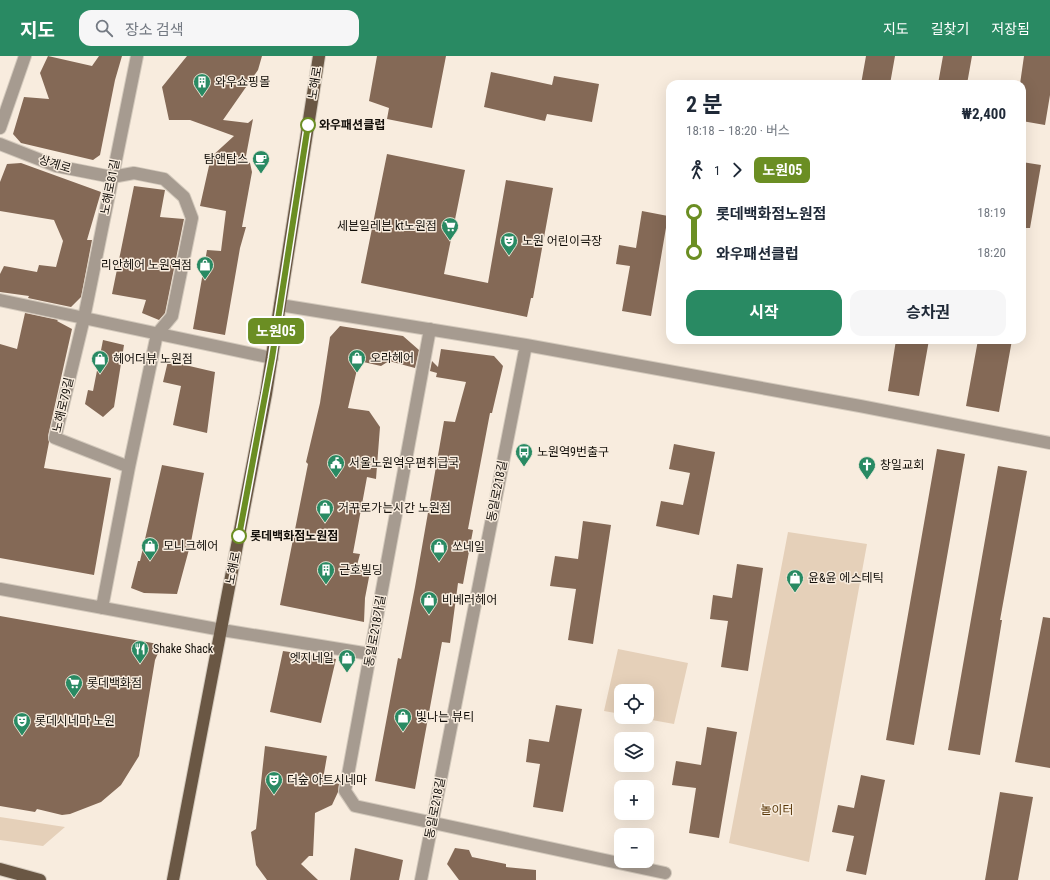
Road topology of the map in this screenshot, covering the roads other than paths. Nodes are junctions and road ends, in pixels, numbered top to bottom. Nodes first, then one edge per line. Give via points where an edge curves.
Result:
1 (25, 56) edge
2 (137, 56) edge
3 (319, 56) edge
4 (0, 128) edge
5 (0, 144) edge
6 (112, 177) junction
7 (0, 300) edge
8 (280, 305) junction
9 (84, 318) junction
10 (430, 329) junction
11 (157, 334) junction
12 (526, 346) junction
13 (272, 358) junction
14 (1050, 443) edge
15 (129, 467) junction
16 (0, 589) edge
17 (102, 608) junction
18 (222, 630) junction
19 (370, 654) junction
20 (432, 822) junction
21 (0, 868) edge
22 (664, 873) dead end
23 (40, 880) edge
24 (173, 880) edge
25 (421, 880) edge

1 - 4 street
2 - 6 street, 노해로81길
3 - 8 main road, 노해로
5 - 6 street, 상계로 via 56,166
6 - 9 street, 노해로81길
6 - 11 street via 134,173 164,180 184,197 192,218 172,316
7 - 9 street
8 - 10 street
8 - 13 main road, 노해로
9 - 11 street
9 - 15 street, 노해로79길 via 56,438
10 - 12 street
10 - 19 street, 동일로218가길
11 - 13 street
11 - 15 street
12 - 14 street
12 - 20 street, 동일로218길
13 - 18 main road, 노해로
15 - 17 street
16 - 17 street
17 - 18 street
18 - 19 street
18 - 24 main road, 노해로
19 - 20 street, 동일로218가길 via 345,791 355,806
20 - 22 street, 동일로218가길
20 - 25 street, 동일로218길
21 - 23 main road

